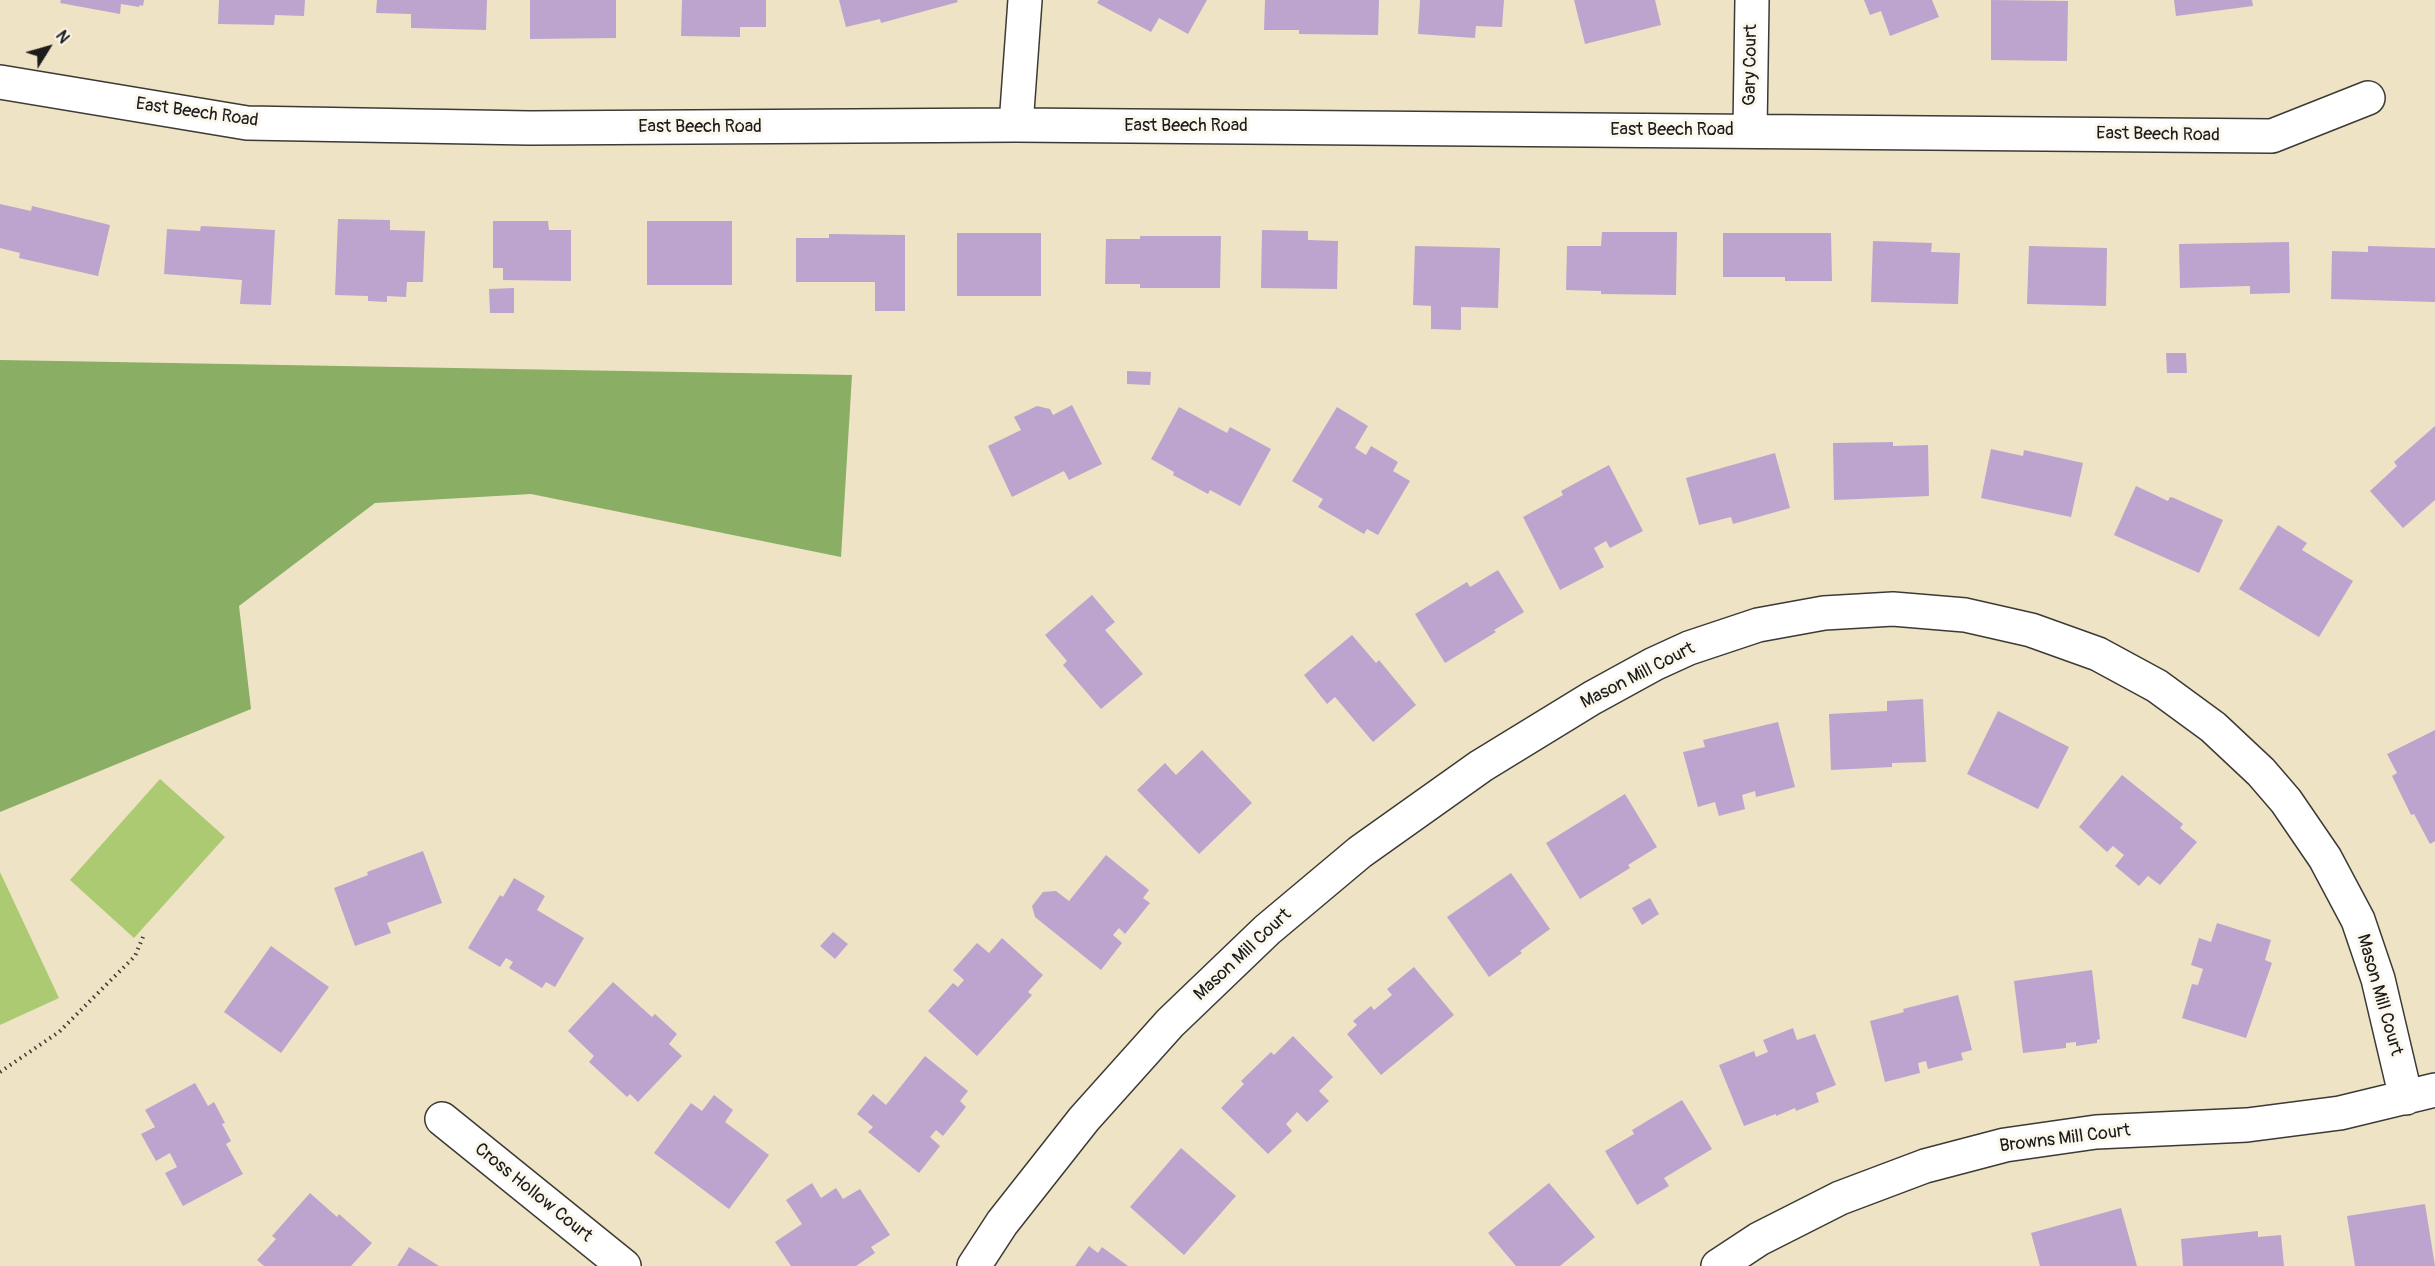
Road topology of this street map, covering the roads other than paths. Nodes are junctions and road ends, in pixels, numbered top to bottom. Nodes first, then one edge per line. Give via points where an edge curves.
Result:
1 (1025, 0) edge
2 (1752, 0) edge
3 (0, 82) edge
4 (2368, 98) dead end
5 (1016, 125) junction
6 (1750, 130) junction
7 (2421, 1094) edge
8 (442, 1119) dead end
9 (624, 1266) edge
10 (974, 1266) edge
11 (1718, 1266) edge

1 - 5 street
2 - 6 street, Gary Court
3 - 5 street, East Beech Road via 247,123 530,128
4 - 6 street, East Beech Road via 2272,136
5 - 6 street, East Beech Road
7 - 10 street, Mason Mill Court via 2358,920 2325,858 2286,801 2213,727 2157,686 2098,654 2031,630 1965,615 1893,609 1824,613 1758,625 1654,664 1481,766 1360,852 1267,930 1170,1023 1084,1119 1002,1223
7 - 11 street, Browns Mill Court via 2340,1113 2247,1125 2096,1132 2005,1145 1924,1166 1839,1197 1759,1239
8 - 9 street, Cross Hollow Court

